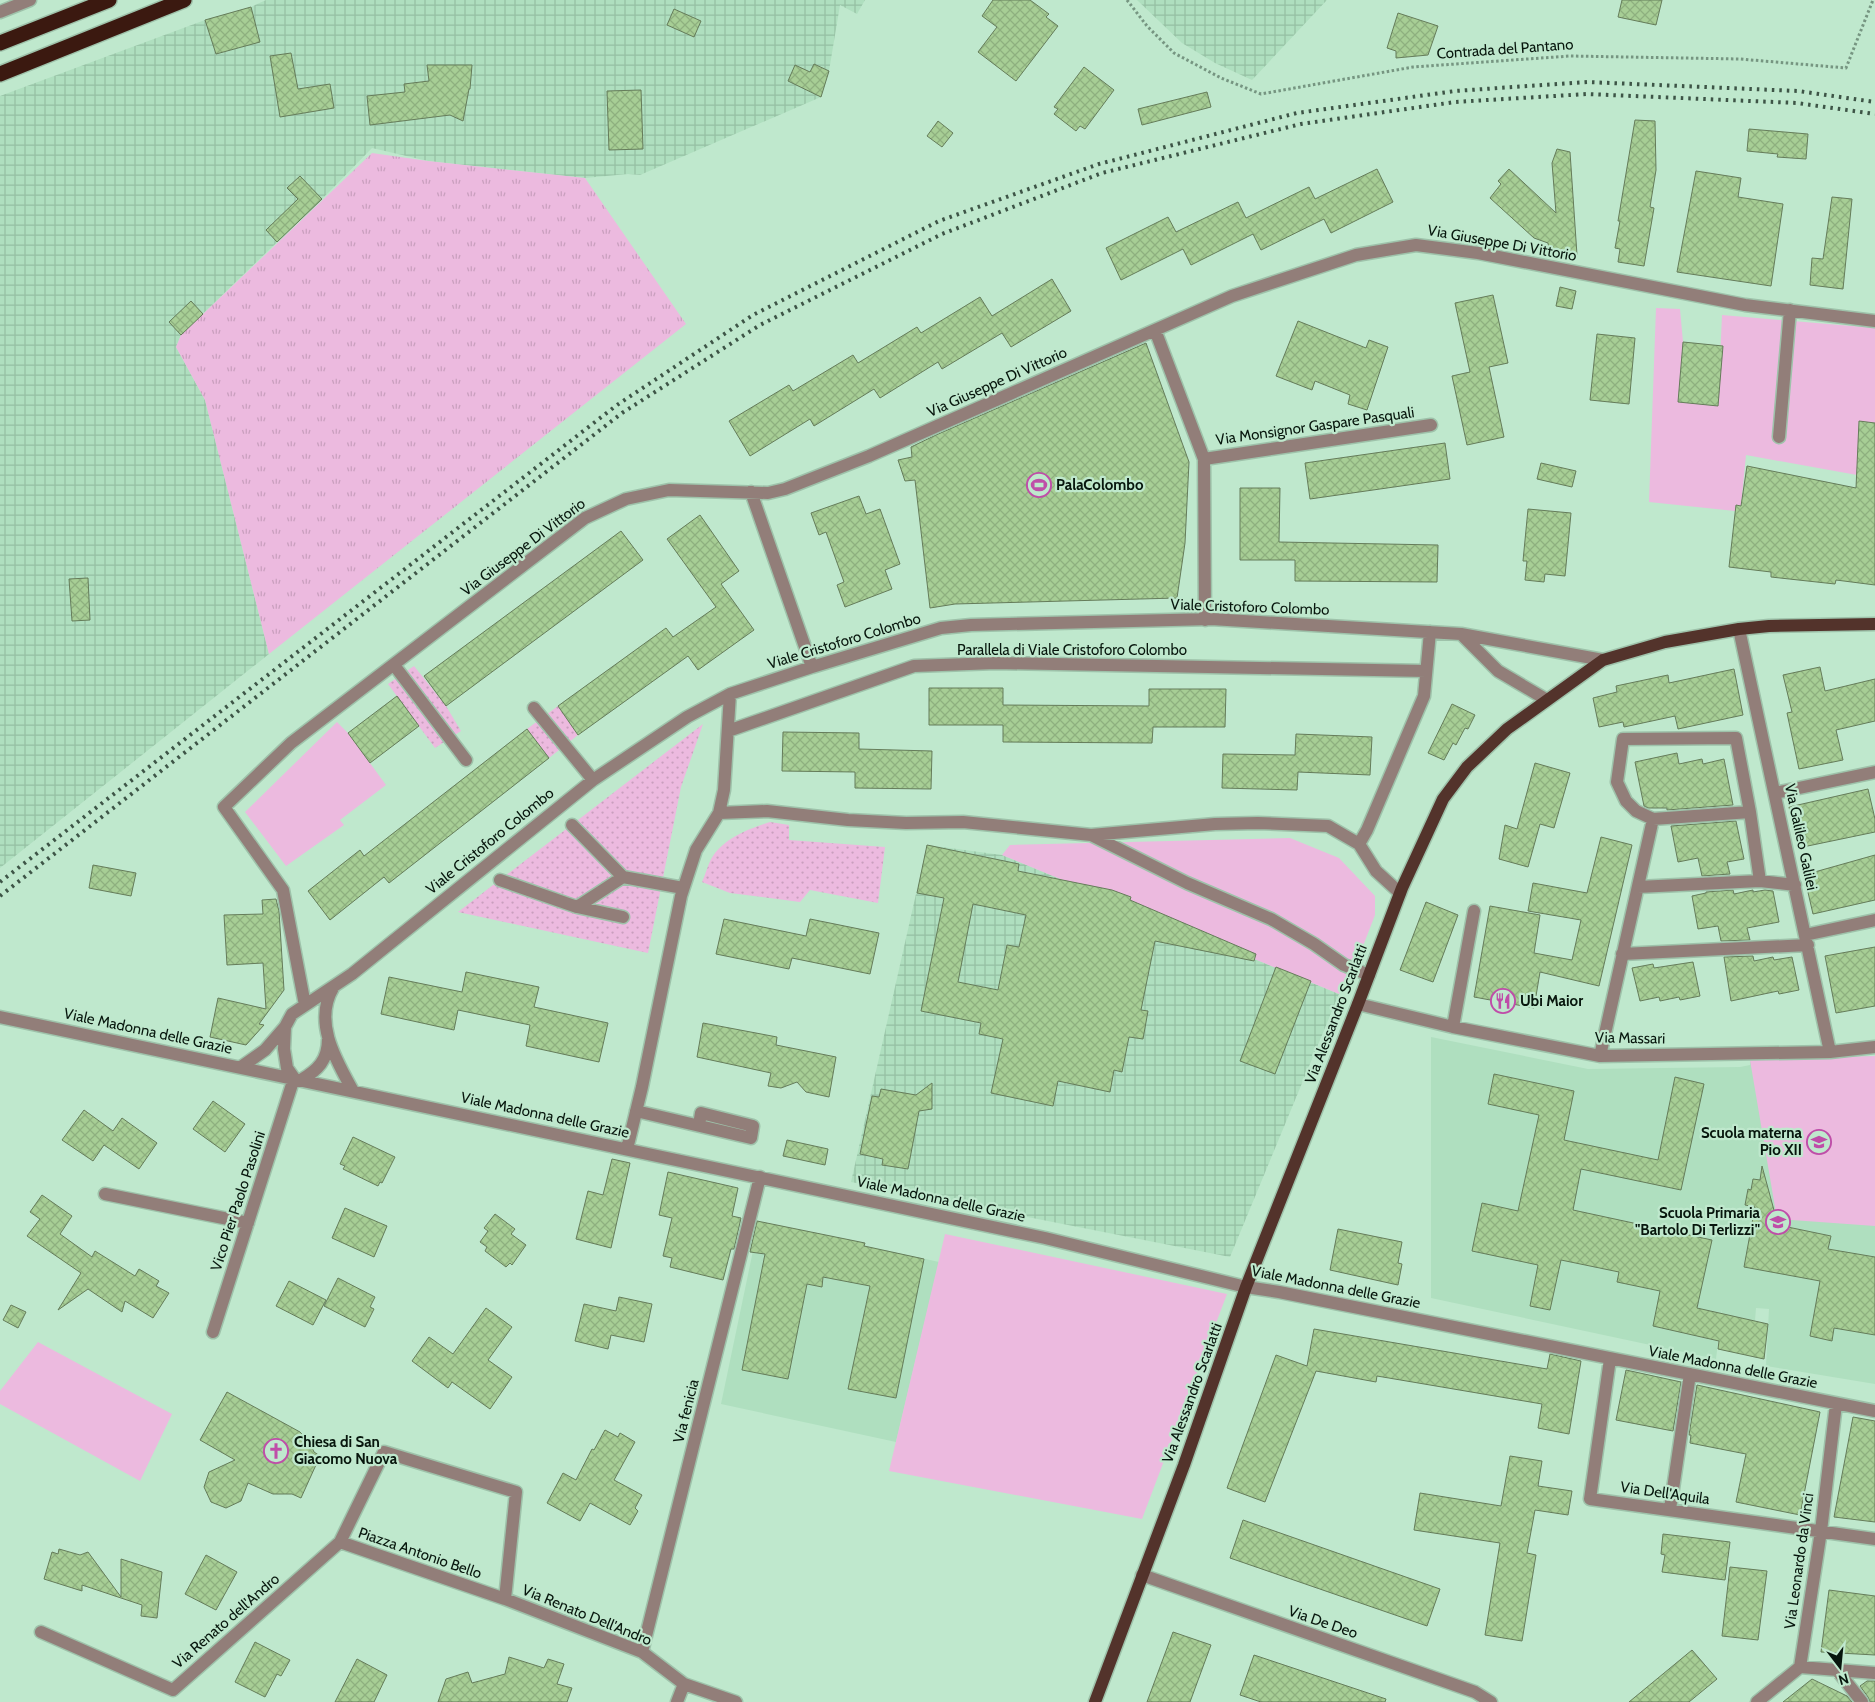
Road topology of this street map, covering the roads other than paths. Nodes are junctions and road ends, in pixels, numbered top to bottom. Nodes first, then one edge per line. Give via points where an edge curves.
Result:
1 (30, 0) edge
2 (108, 0) edge
3 (184, 0) edge
4 (2, 7) edge
5 (0, 43) edge
6 (0, 74) edge
7 (1790, 310) junction
8 (1875, 321) edge
9 (1155, 330) junction
10 (1431, 425) dead end
11 (1779, 437) dead end
12 (1204, 459) junction
13 (751, 492) junction
14 (1205, 620) junction
15 (1875, 624) edge
16 (1739, 629) junction
17 (1430, 632) junction
18 (1461, 634) junction
19 (1603, 660) junction
20 (394, 665) junction
21 (812, 667) junction
22 (1426, 671) junction
23 (730, 694) junction
24 (1547, 700) junction
25 (534, 708) dead end
26 (728, 731) junction
27 (466, 760) dead end
28 (1875, 772) edge
29 (593, 780) junction
30 (1775, 793) junction
31 (1750, 812) junction
32 (719, 813) junction
33 (1653, 819) junction
34 (572, 825) dead end
35 (1091, 835) junction
36 (1359, 844) junction
37 (623, 877) junction
38 (500, 880) dead end
39 (1760, 881) junction
40 (1794, 885) junction
41 (1638, 887) junction
42 (683, 888) junction
43 (1400, 893) junction
44 (577, 906) junction
45 (1474, 912) dead end
46 (623, 917) dead end
47 (1875, 920) edge
48 (1806, 940) junction
49 (1622, 954) junction
50 (1369, 975) junction
51 (334, 986) junction
52 (1358, 1004) junction
53 (305, 1005) junction
54 (0, 1017) edge
55 (285, 1027) junction
56 (1453, 1027) junction
57 (328, 1036) junction
58 (1875, 1047) edge
59 (1830, 1052) junction
60 (1600, 1056) junction
61 (240, 1067) junction
62 (297, 1079) junction
63 (353, 1091) junction
64 (636, 1111) junction
65 (699, 1125) dead end
66 (627, 1149) junction
67 (760, 1177) junction
68 (105, 1194) dead end
69 (248, 1223) junction
70 (1246, 1287) junction
71 (213, 1332) dead end
72 (1610, 1359) junction
73 (1690, 1374) junction
74 (1836, 1404) junction
75 (1875, 1411) edge
76 (1670, 1509) junction
77 (1821, 1532) junction
78 (1875, 1539) edge
79 (340, 1542) junction
80 (1142, 1576) junction
81 (505, 1599) junction
82 (41, 1632) dead end
83 (642, 1652) junction
84 (1800, 1667) junction
85 (1837, 1670) junction
86 (1875, 1673) edge
87 (684, 1684) junction
88 (172, 1696) edge
89 (677, 1702) edge
90 (736, 1702) edge
91 (1095, 1702) edge
92 (1490, 1702) edge
93 (1757, 1702) edge
94 (1862, 1702) edge

1 - 4 street
2 - 5 highway
3 - 6 highway
7 - 8 street, Via Giuseppe Di Vittorio
7 - 9 street, Via Giuseppe Di Vittorio via 1745,305 1478,253 1416,245 1356,255 1232,296
7 - 11 street
9 - 12 street
9 - 13 street, Via Giuseppe Di Vittorio via 833,470 785,489
10 - 12 street, Via Monsignor Gaspare Pasquali
12 - 14 street
13 - 20 street, Via Giuseppe Di Vittorio via 668,490 602,509 585,518
13 - 21 street
14 - 17 street, Viale Cristoforo Colombo
14 - 21 street, Viale Cristoforo Colombo via 941,628
15 - 16 main road, Via Alessandro Scarlatti
16 - 19 main road, Via Alessandro Scarlatti via 1665,642
16 - 30 street, Via Galileo Galilei
17 - 18 street, Viale Cristoforo Colombo
17 - 22 street
18 - 19 street, Viale Cristoforo Colombo
18 - 24 street via 1498,671
19 - 24 main road, Via Alessandro Scarlatti
20 - 27 street
20 - 53 street, Via Giuseppe Di Vittorio via 291,743 224,807 283,890
21 - 23 street, Viale Cristoforo Colombo
22 - 26 street, Parallela di Viale Cristoforo Colombo via 996,663 914,666
22 - 36 street via 1424,696
23 - 26 street
23 - 29 street, Viale Cristoforo Colombo via 687,716
24 - 43 main road, Via Alessandro Scarlatti via 1507,729 1462,774 1443,800
25 - 29 street
26 - 32 street
28 - 30 street
29 - 51 street, Viale Cristoforo Colombo
30 - 40 street, Via Galileo Galilei
31 - 33 street
31 - 33 street via 1736,738 1623,739 1617,782 1626,801 1636,811
31 - 39 street
32 - 35 street via 767,811 848,820 963,822
32 - 42 street via 696,850
33 - 41 street
34 - 37 street
35 - 36 street via 1258,823 1328,826
35 - 50 street via 1186,883 1272,918 1344,965
36 - 43 street via 1376,871
37 - 42 street
37 - 44 street
38 - 44 street
39 - 40 street
39 - 41 street
40 - 48 street, Via Galileo Galilei
41 - 49 street
42 - 64 street
43 - 50 main road, Via Alessandro Scarlatti
44 - 46 street
45 - 56 street
47 - 48 street
48 - 49 street
48 - 59 street, Via Galileo Galilei
49 - 60 street
50 - 52 main road, Via Alessandro Scarlatti
51 - 53 street, Viale Cristoforo Colombo
51 - 57 street via 327,998 324,1015
52 - 56 street, Via Massari
52 - 70 main road, Via Alessandro Scarlatti
53 - 55 street, Viale Cristoforo Colombo via 292,1014
54 - 61 street, Viale Madonna delle Grazie
55 - 61 street, Viale Cristoforo Colombo via 265,1050
55 - 62 street via 287,1068
56 - 60 street, Via Massari
57 - 62 street via 323,1063 313,1073
57 - 63 street
58 - 59 street, Via Massari
59 - 60 street, Via Massari
61 - 62 street, Viale Madonna delle Grazie
62 - 63 street, Viale Madonna delle Grazie
62 - 69 street, Vico Pier Paolo Pasolini
63 - 66 street, Viale Madonna delle Grazie
64 - 65 street
64 - 66 street
66 - 67 street, Viale Madonna delle Grazie
67 - 70 street, Viale Madonna delle Grazie via 1045,1238
67 - 83 street, Via fenicia
68 - 69 street
69 - 71 street, Vico Pier Paolo Pasolini
70 - 72 street, Viale Madonna delle Grazie
70 - 80 main road, Via Alessandro Scarlatti
72 - 73 street, Viale Madonna delle Grazie
72 - 76 street, Via Dell'Aquila via 1590,1499
73 - 74 street, Viale Madonna delle Grazie
73 - 76 street
74 - 75 street, Viale Madonna delle Grazie
74 - 77 street, Via Leonardo da Vinci
76 - 77 street, Via Dell'Aquila
77 - 78 street, Via Dell'Aquila
77 - 84 street, Via Leonardo da Vinci
79 - 81 street, Piazza Antonio Bello
79 - 81 street, Piazza Antonio Bello via 384,1452 516,1492
79 - 88 street, Via Renato dell'Andro
80 - 91 main road, Via Alessandro Scarlatti
80 - 92 street, Via De Deo via 1475,1692
81 - 83 street, Via Renato Dell'Andro
82 - 88 street, Via Renato dell'Andro
83 - 87 street, Via Renato Dell'Andro
84 - 85 street
84 - 93 street
85 - 86 street
85 - 94 street
87 - 89 street
87 - 90 street, Via Renato Dell'Andro

